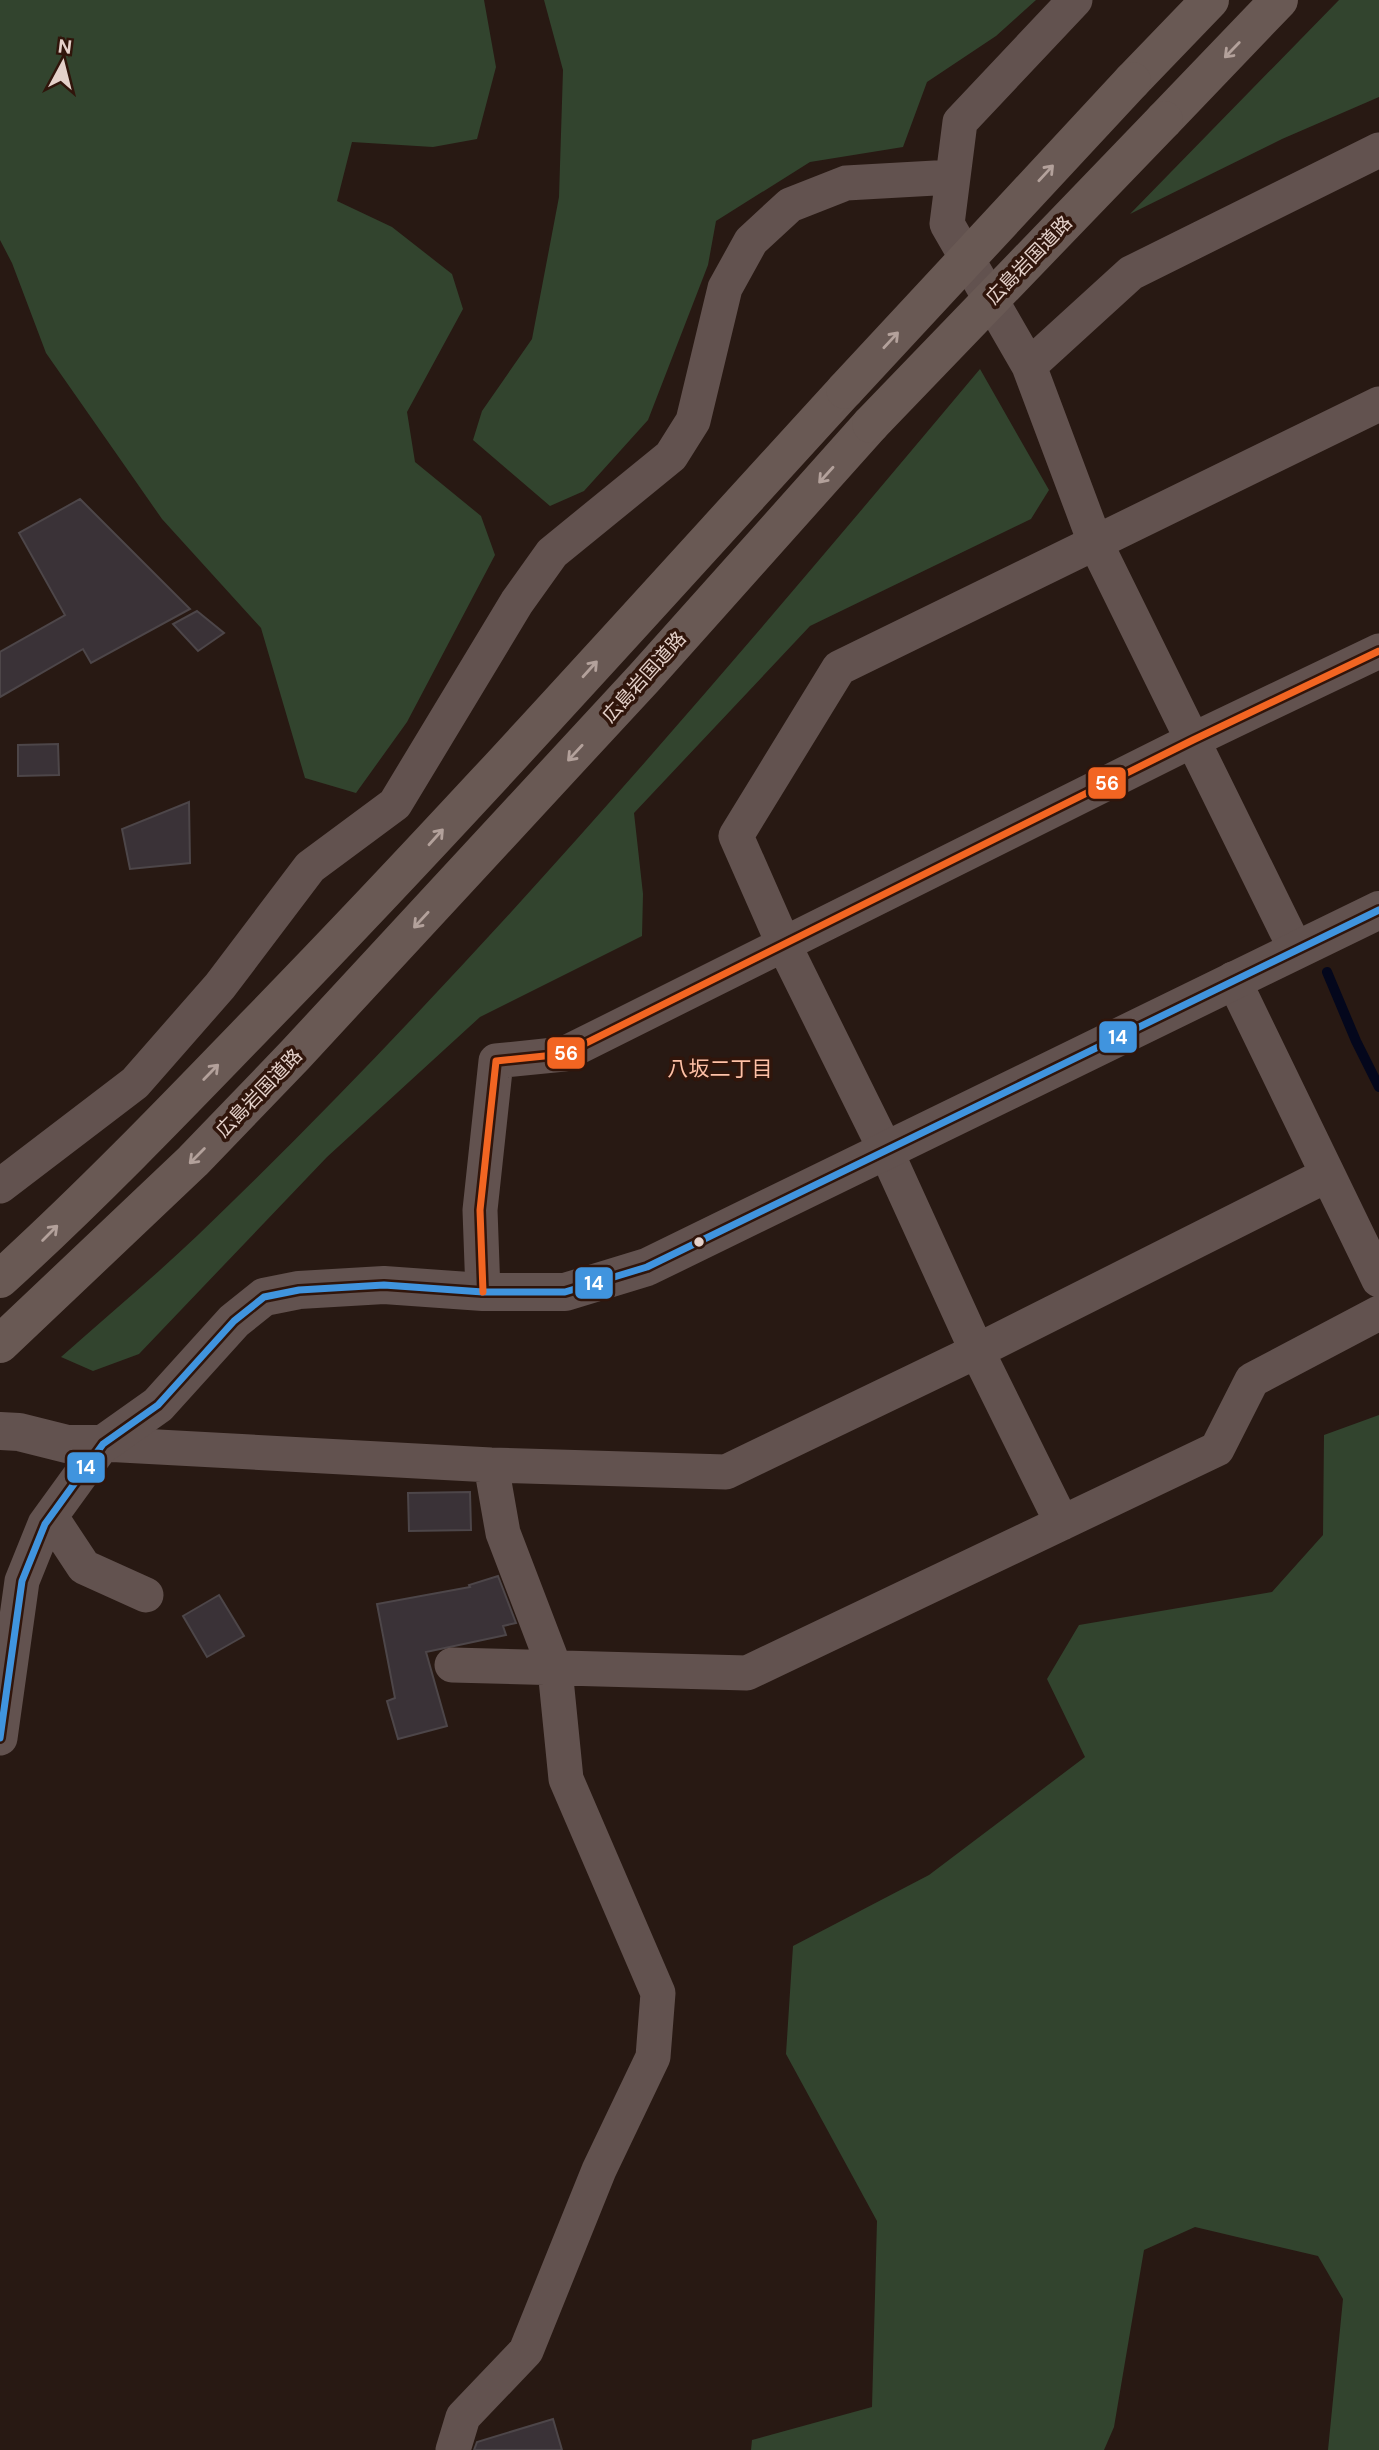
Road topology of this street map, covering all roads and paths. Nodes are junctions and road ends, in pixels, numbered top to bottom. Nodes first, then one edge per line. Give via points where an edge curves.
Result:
1 (1075, 0) edge
2 (1210, 0) edge
3 (1279, 0) edge
4 (1379, 150) edge
5 (953, 177) junction
6 (1029, 366) junction
7 (1379, 404) edge
8 (1095, 542) junction
9 (1379, 651) edge
10 (1193, 740) junction
11 (1379, 910) edge
12 (784, 945) junction
13 (1296, 950) junction
14 (1233, 979) junction
15 (885, 1149) junction
16 (1327, 1175) junction
17 (0, 1186) edge
18 (0, 1279) edge
19 (1379, 1280) edge
20 (483, 1292) junction
21 (1379, 1313) edge
22 (0, 1344) edge
23 (977, 1352) junction
24 (0, 1431) edge
25 (103, 1444) junction
26 (491, 1465) junction
27 (51, 1517) junction
28 (1062, 1523) junction
29 (146, 1595) dead end
30 (452, 1665) dead end
31 (555, 1669) junction
32 (0, 1738) edge
33 (453, 2450) edge

1 - 5 street via 960,122
18 -> 2 highway, bridge via 142,1142 394,884 845,390
3 -> 22 highway, 広島岩国道路, bridge via 871,424 644,678 295,1055 193,1161
4 - 6 street via 1131,273
5 - 6 street via 947,224
5 - 17 street via 846,183 790,205 751,241 725,288 693,421 671,456 552,553 517,602 395,804 310,867 220,986 135,1083
6 - 8 street
7 - 8 street
8 - 10 street
8 - 12 street via 839,668 736,836
9 - 10 street
10 - 12 street
10 - 13 street
11 - 13 street
12 - 15 street
12 - 20 street via 564,1054 496,1061 480,1210
13 - 14 street
14 - 15 street
14 - 16 street
15 - 20 street via 646,1267 565,1292
15 - 23 street
16 - 19 street
16 - 23 street
20 - 25 street via 384,1285 264,1297 233,1321 158,1405
21 - 28 street via 1252,1380 1217,1449
23 - 26 street via 726,1472
23 - 28 street
24 - 25 street via 67,1444
25 - 26 street
25 - 27 street
26 - 31 street via 502,1533
27 - 29 street via 83,1567
27 - 32 street via 22,1581
28 - 31 street via 747,1673
30 - 31 street
31 - 33 street via 566,1779 658,1993 653,2057 599,2170 526,2351 463,2417

